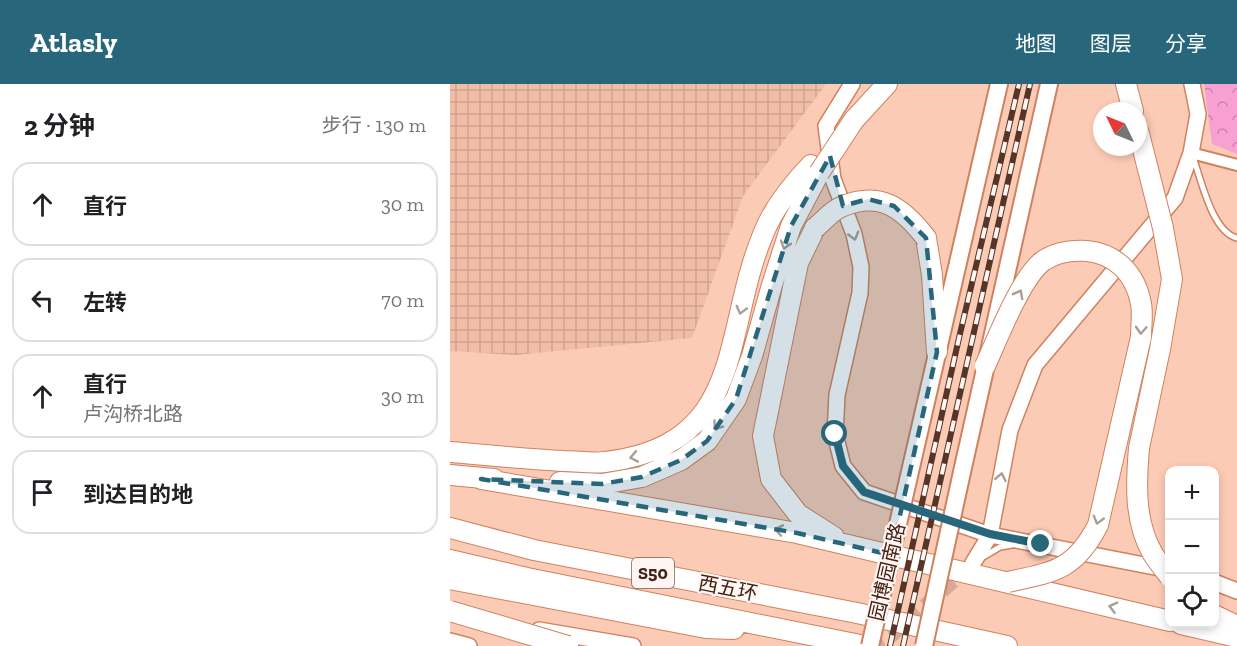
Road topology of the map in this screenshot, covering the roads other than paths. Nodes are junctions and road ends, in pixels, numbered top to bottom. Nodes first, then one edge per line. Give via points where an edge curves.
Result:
1 (852, 84) edge
2 (887, 84) edge
3 (999, 84) edge
4 (1048, 84) edge
5 (1126, 84) edge
6 (1192, 84) edge
7 (1131, 102) edge
8 (1191, 153) junction
9 (1145, 156) edge
10 (1237, 165) edge
11 (815, 169) junction
12 (1237, 238) edge
13 (937, 352) junction
14 (985, 366) junction
15 (450, 452) edge
16 (450, 475) edge
17 (481, 479) junction
18 (450, 528) edge
19 (990, 534) junction
20 (1032, 543) junction
21 (846, 545) junction
22 (450, 560) edge
23 (974, 563) joint
24 (1165, 569) edge
25 (1168, 574) edge
26 (450, 579) edge
27 (1008, 582) junction
28 (1219, 584) edge
29 (1237, 591) edge
30 (450, 611) edge
31 (450, 620) edge
32 (1165, 620) edge
33 (1198, 628) edge
34 (795, 631) junction
35 (1237, 637) edge
36 (450, 641) edge
37 (469, 646) edge
38 (568, 646) edge
39 (633, 646) edge
40 (865, 646) edge
41 (870, 646) edge
42 (924, 646) edge
43 (1007, 646) edge

1 -> 19 street via 826,126 833,179 854,234 861,267 860,293 837,395 835,434 843,466 864,492
2 - 11 highway, bridge
3 - 13 main road, 园博园南路
4 - 14 main road, bridge
5 - 7 highway
6 - 8 street via 1198,114
8 - 10 street
8 - 12 lane via 1215,220 1231,237
19 -> 8 street via 1010,430 1035,365 1175,198
9 - 25 highway, bridge via 1172,279 1139,448 1136,489 1152,552
11 -> 15 highway via 789,187 764,230 722,384 691,428 642,455 603,462
11 -> 17 highway via 791,225 736,399 707,441 681,460 642,477 602,484
13 - 21 highway, bridge via 926,238 894,206 868,199 839,207 815,228 798,263 763,436 771,479 798,513
13 - 41 main road, 园博园南路, bridge
14 -> 27 highway, bridge via 1022,288 1042,262 1069,250 1095,252 1117,260 1133,280 1142,305 1141,337 1098,525 1074,560 1051,573
14 - 42 main road, bridge
16 - 17 highway
21 -> 17 highway via 797,533
18 - 43 highway, 西五环 / S50 via 534,550
19 - 20 street
19 - 23 street
20 - 23 lane via 1000,547
20 - 24 street
21 - 27 highway
22 - 34 highway, 西五环 / S50
26 - 34 highway via 706,628
32 -> 27 highway
28 - 29 street
30 - 38 highway, bridge
31 - 39 street via 489,621
33 - 35 highway
34 - 40 highway, 西五环 / S50
36 - 37 street

